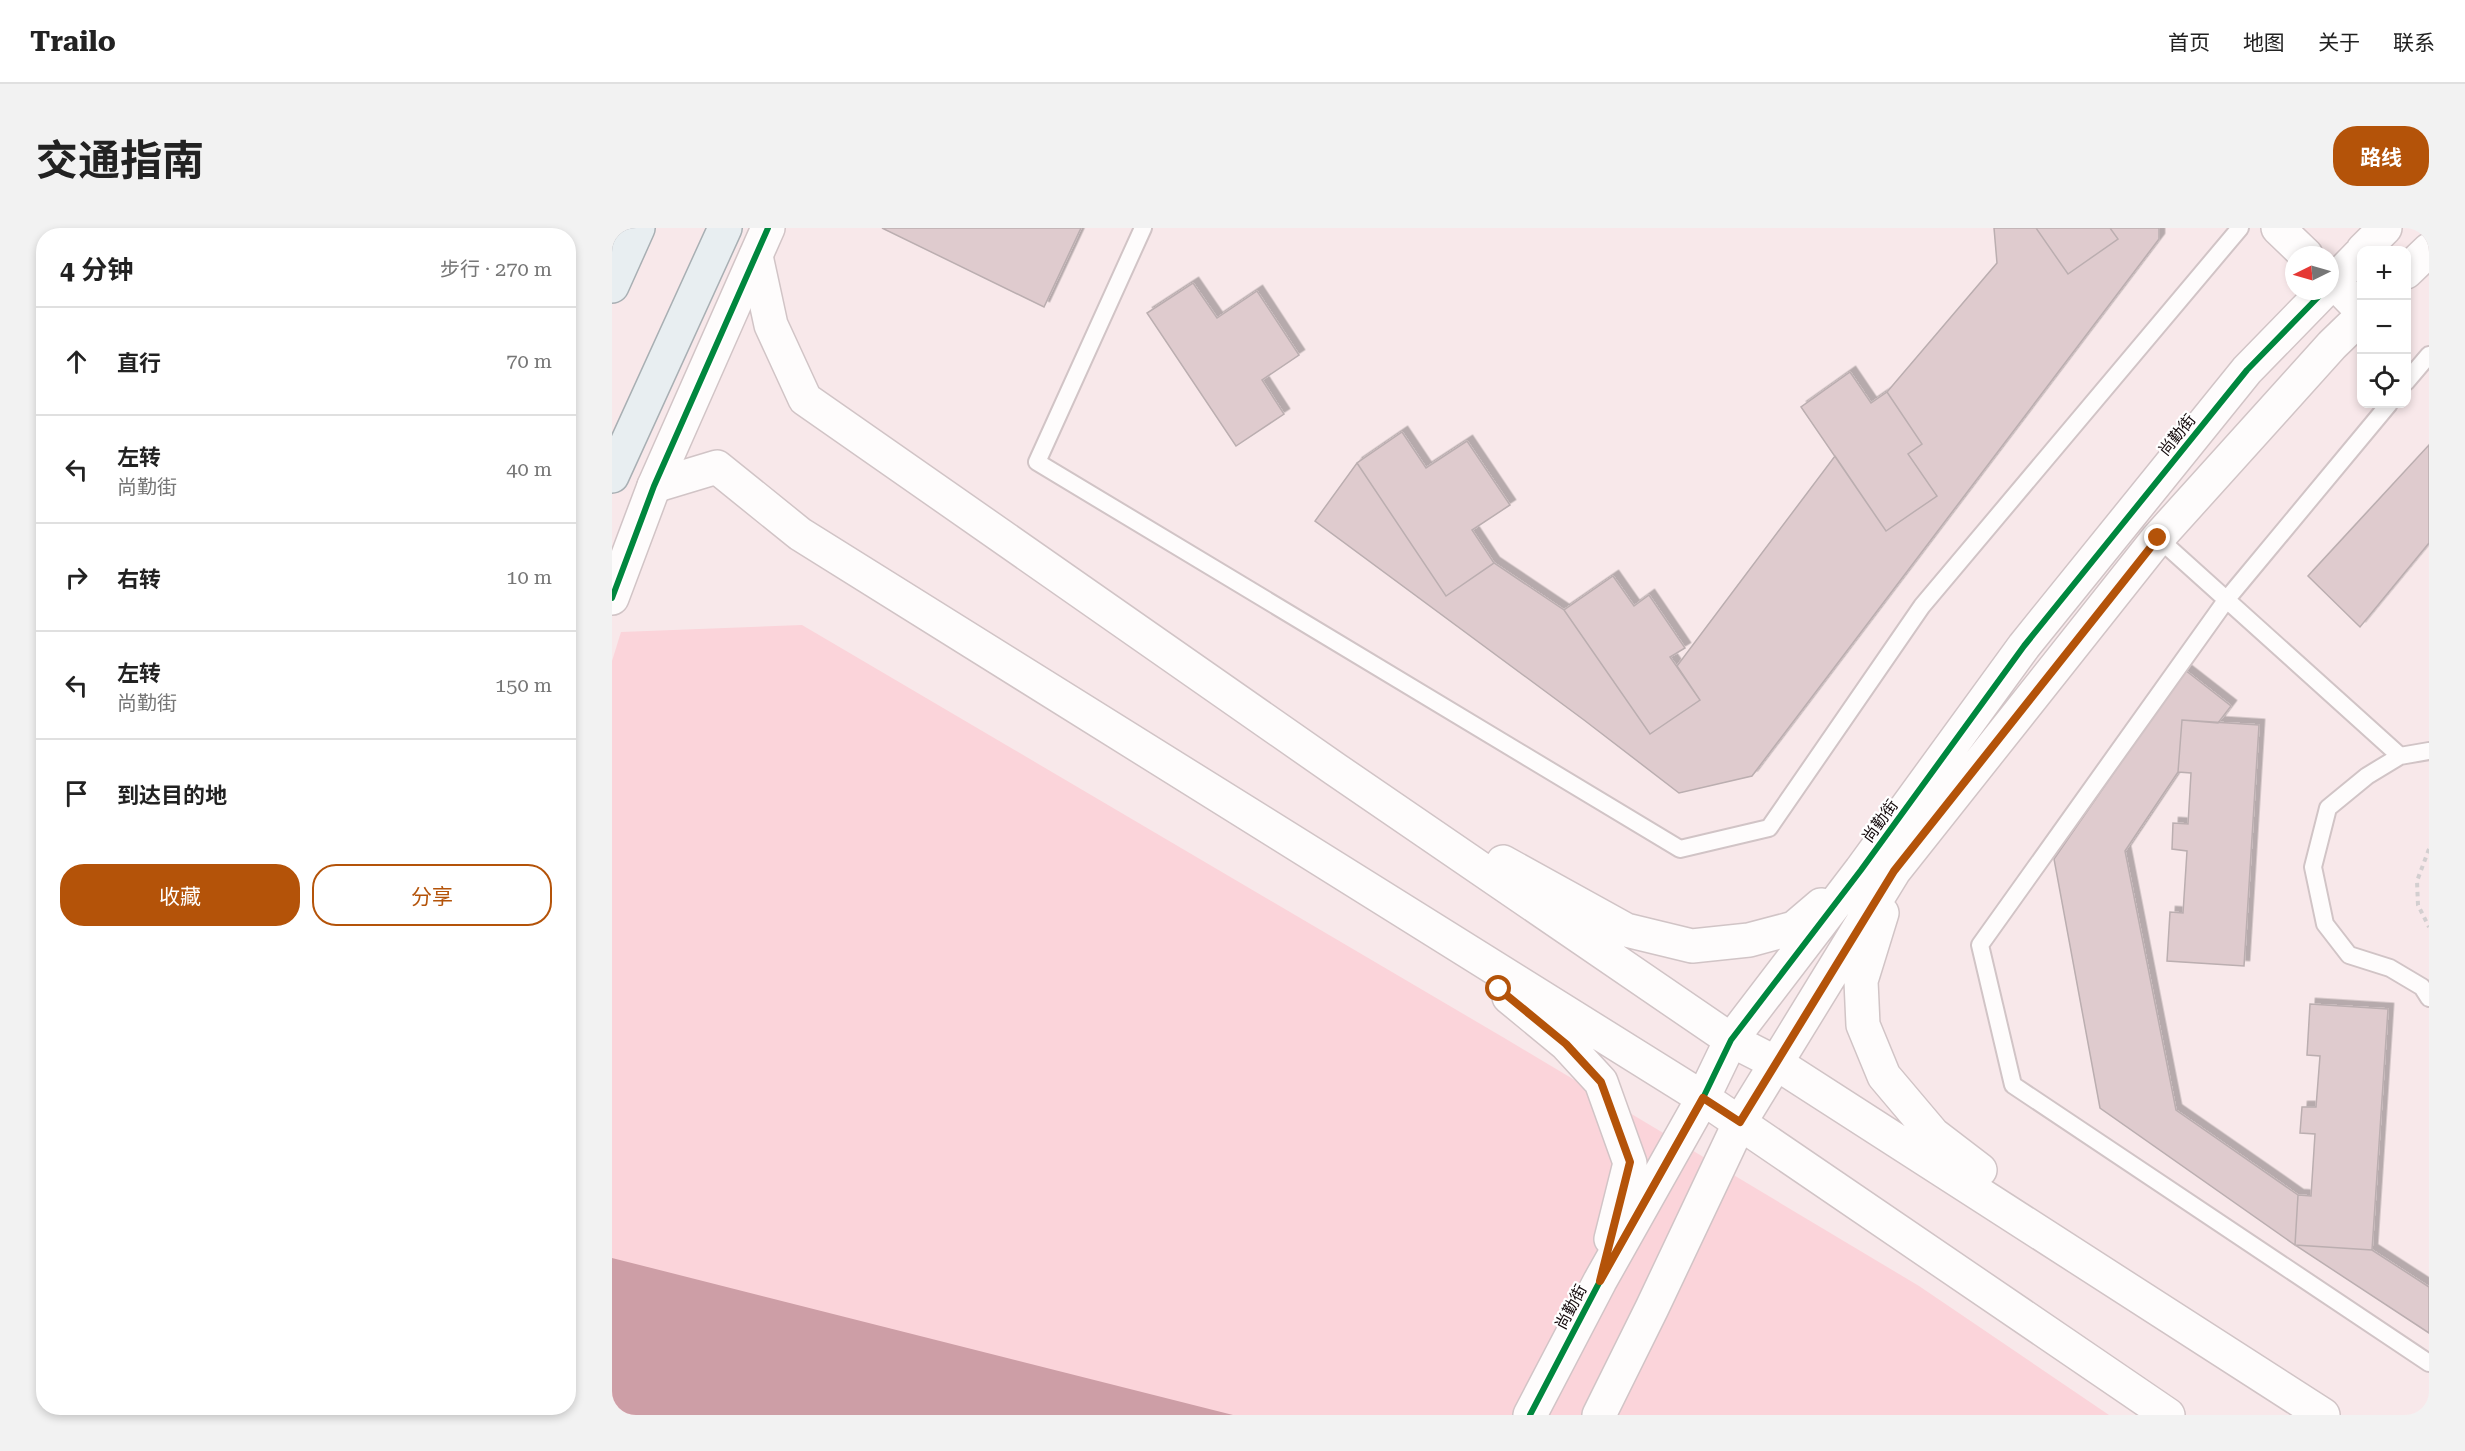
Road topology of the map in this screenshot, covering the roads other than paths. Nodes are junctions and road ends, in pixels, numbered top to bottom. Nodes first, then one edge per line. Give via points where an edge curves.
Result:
1 (638, 228) edge
2 (724, 228) edge
3 (1143, 228) edge
4 (2240, 228) edge
5 (2278, 228) edge
6 (2385, 228) edge
7 (762, 242) edge
8 (2297, 246) edge
9 (2367, 246) edge
10 (2429, 250) edge
11 (2357, 256) edge
12 (2411, 267) edge
13 (2339, 274) edge
14 (612, 285) edge
15 (2339, 292) edge
16 (2314, 300) edge
17 (2357, 308) edge
18 (2357, 320) edge
19 (2429, 355) edge
20 (2411, 376) edge
21 (2386, 408) edge
22 (612, 476) edge
23 (654, 486) junction
24 (2158, 538) junction
25 (612, 598) edge
26 (2227, 599) junction
27 (2429, 751) edge
28 (2400, 756) junction
29 (1335, 769) junction
30 (1293, 842) junction
31 (1861, 870) junction
32 (1894, 871) junction
33 (2429, 998) edge
34 (1731, 1040) junction
35 (1776, 1063) junction
36 (1703, 1098) junction
37 (1740, 1122) junction
38 (1600, 1281) junction
39 (2165, 1311) junction
40 (2429, 1363) edge
41 (1530, 1415) edge
42 (1599, 1415) edge
43 (2168, 1415) edge
44 (2323, 1415) edge

1 - 14 main road
2 - 22 main road
3 - 4 lane via 1037,462 1680,849 1768,828 1922,606
5 - 8 main road
6 - 9 main road, 尚勤街
7 - 23 main road
7 - 29 main road via 771,325 806,399
10 - 12 main road
11 - 13 main road, 尚勤街
15 - 17 main road
16 - 31 main road, 尚勤街 via 2247,370 2024,646
18 - 24 main road
19 - 20 lane
21 - 26 lane
23 - 25 main road
23 - 30 main road via 717,467 800,534
24 - 26 lane
24 - 32 main road
26 - 28 lane
26 - 40 lane via 1980,945 2013,1084
27 - 28 lane
28 - 33 lane via 2367,776 2328,808 2313,867 2325,924 2349,955 2390,968 2422,987
29 - 31 main road via 1626,930 1692,946 1749,940 1794,928
29 - 34 main road
30 - 36 main road
30 - 38 main road via 1499,989 1566,1044 1601,1082 1630,1162
31 - 34 main road, 尚勤街
32 - 35 main road
32 - 39 main road via 1861,981 1863,1025 1884,1076 1933,1134
34 - 35 main road
34 - 36 main road, 尚勤街
35 - 37 main road
35 - 39 main road
36 - 37 main road
36 - 38 main road, 尚勤街
37 - 42 main road
37 - 43 main road
38 - 41 main road, 尚勤街
39 - 44 main road

